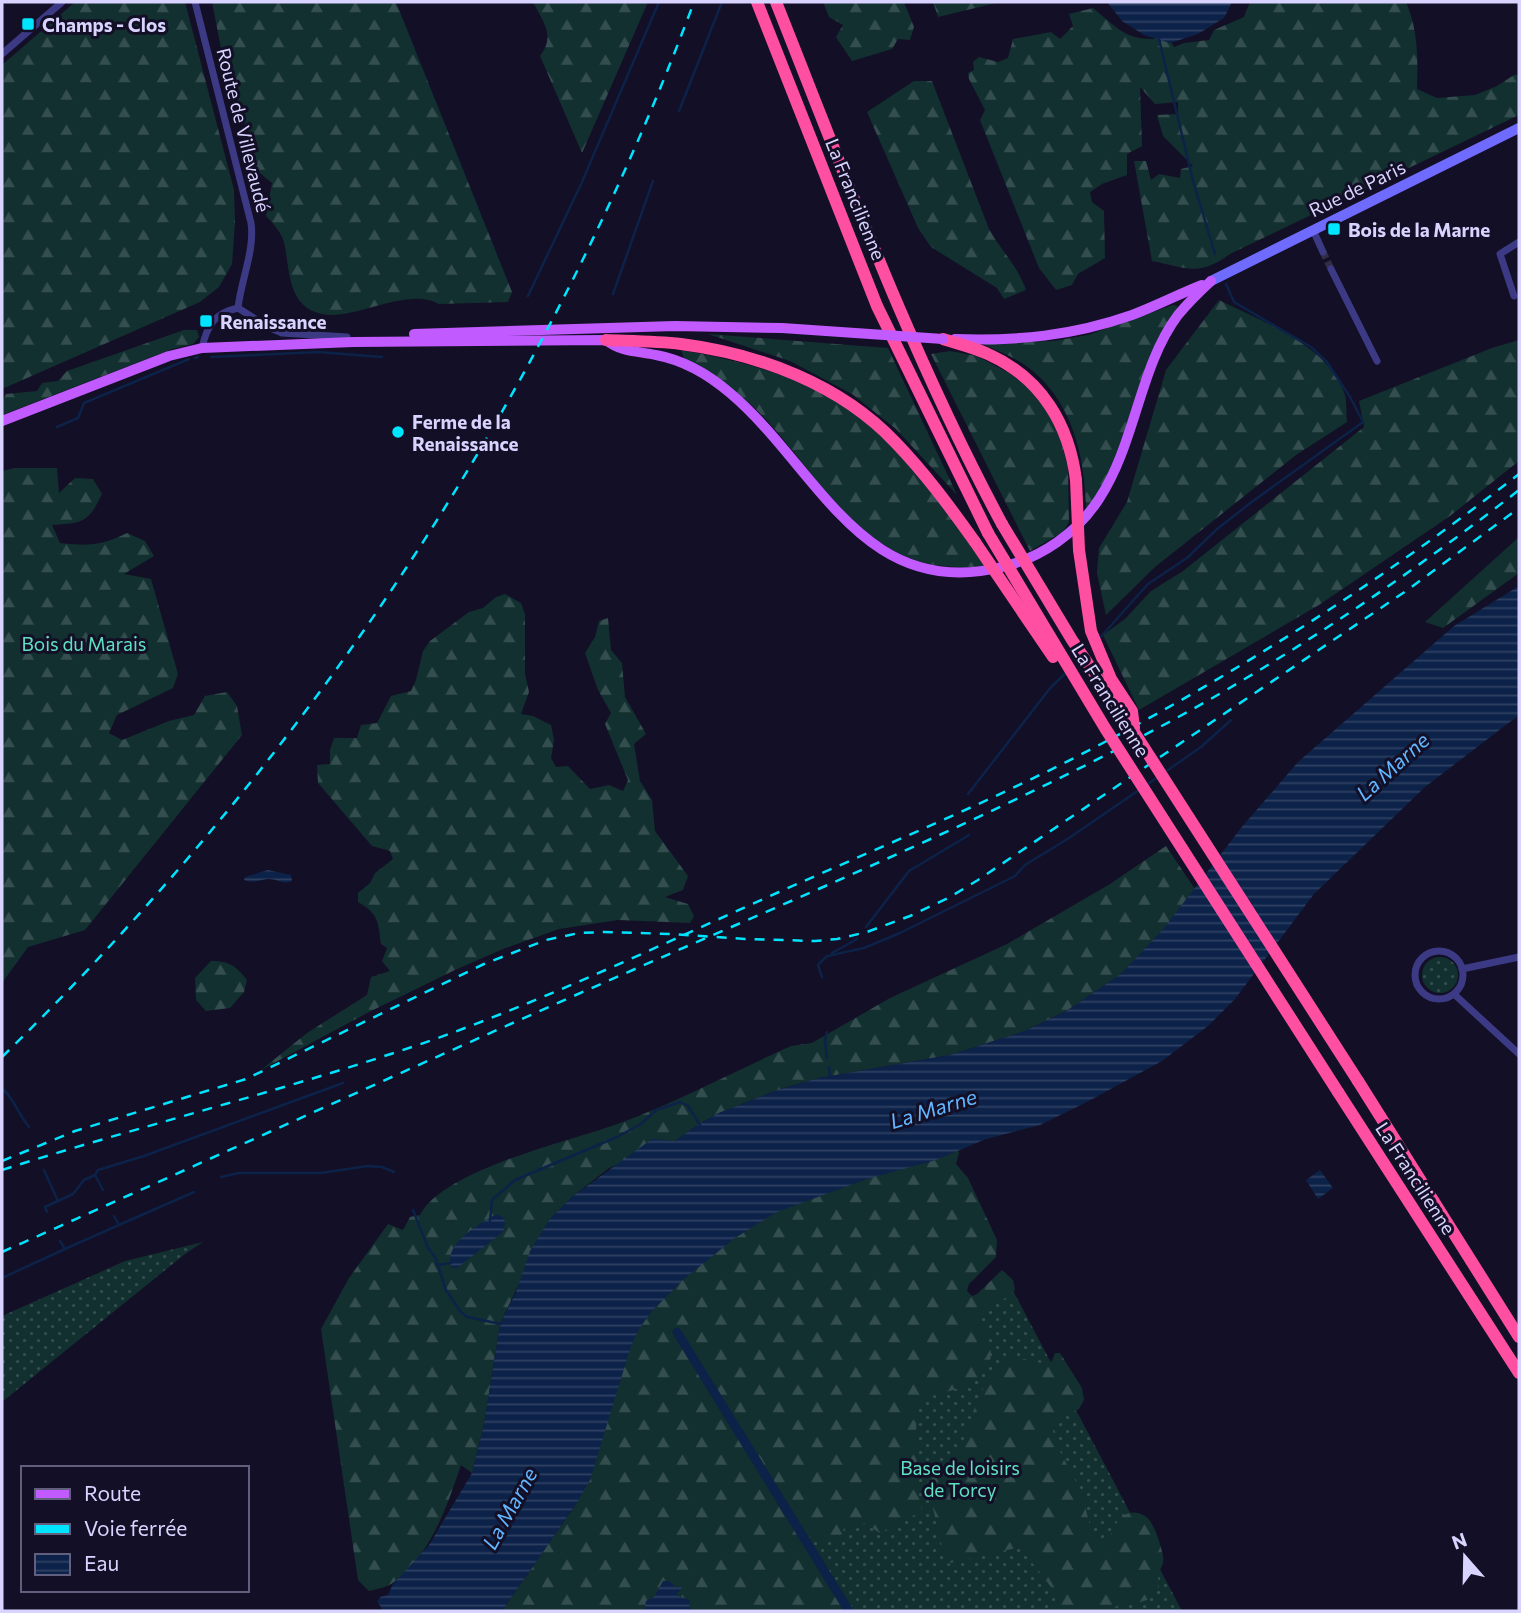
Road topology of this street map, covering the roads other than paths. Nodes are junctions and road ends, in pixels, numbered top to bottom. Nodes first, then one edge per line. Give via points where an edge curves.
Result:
1 (62, 2) edge
2 (195, 2) edge
3 (757, 2) edge
4 (776, 2) edge
5 (2, 54) edge
6 (1519, 128) edge
7 (1312, 230) junction
8 (1519, 242) edge
9 (1323, 252) tunnel mouth
10 (1331, 269) tunnel mouth
11 (1211, 281) junction
12 (1514, 296) dead end
13 (238, 308) junction
14 (347, 337) junction
15 (943, 339) junction
16 (606, 340) junction
17 (202, 348) junction
18 (1377, 361) dead end
19 (2, 421) edge
20 (1068, 667) junction
21 (1134, 732) junction
22 (1519, 957) edge
23 (1462, 970) junction
24 (1454, 994) junction
25 (1519, 1055) edge
26 (1519, 1336) edge
27 (1519, 1373) edge

1 - 5 street
2 - 13 street, Route de Villevaudé via 253,235
3 - 20 highway, La Francilienne, bridge via 877,306 988,533
4 - 21 highway, La Francilienne, bridge via 919,355 967,458 1065,629
6 - 7 main road, Rue de Paris
7 - 9 street
7 - 11 main road, Rue de Paris
8 - 12 street via 1500,254
10 - 18 street
11 - 15 main road via 1134,314 1071,332 1037,338
11 - 16 main road via 1177,317 1163,343 1119,463 1099,500 1060,540 1015,564 987,571 930,569 907,564 881,550 855,531 729,392 679,361 617,349
13 - 14 street via 282,333
13 - 17 street via 211,322
14 - 15 main road, bridge via 662,326 782,328
14 - 17 main road
15 - 21 highway, bridge via 990,355 1030,380 1064,430 1076,480 1079,550 1091,631 1111,679 1132,711
16 - 17 main road
16 - 20 highway, bridge via 679,344 764,362 800,376 873,421 944,500 1054,659
17 - 19 main road via 169,356
20 - 27 highway, La Francilienne, bridge
21 - 26 highway, La Francilienne, bridge
22 - 23 street
23 - 24 street via 1462,983
23 - 24 street via 1446,952 1430,953 1418,964 1416,980 1424,994 1439,999
24 - 25 street

